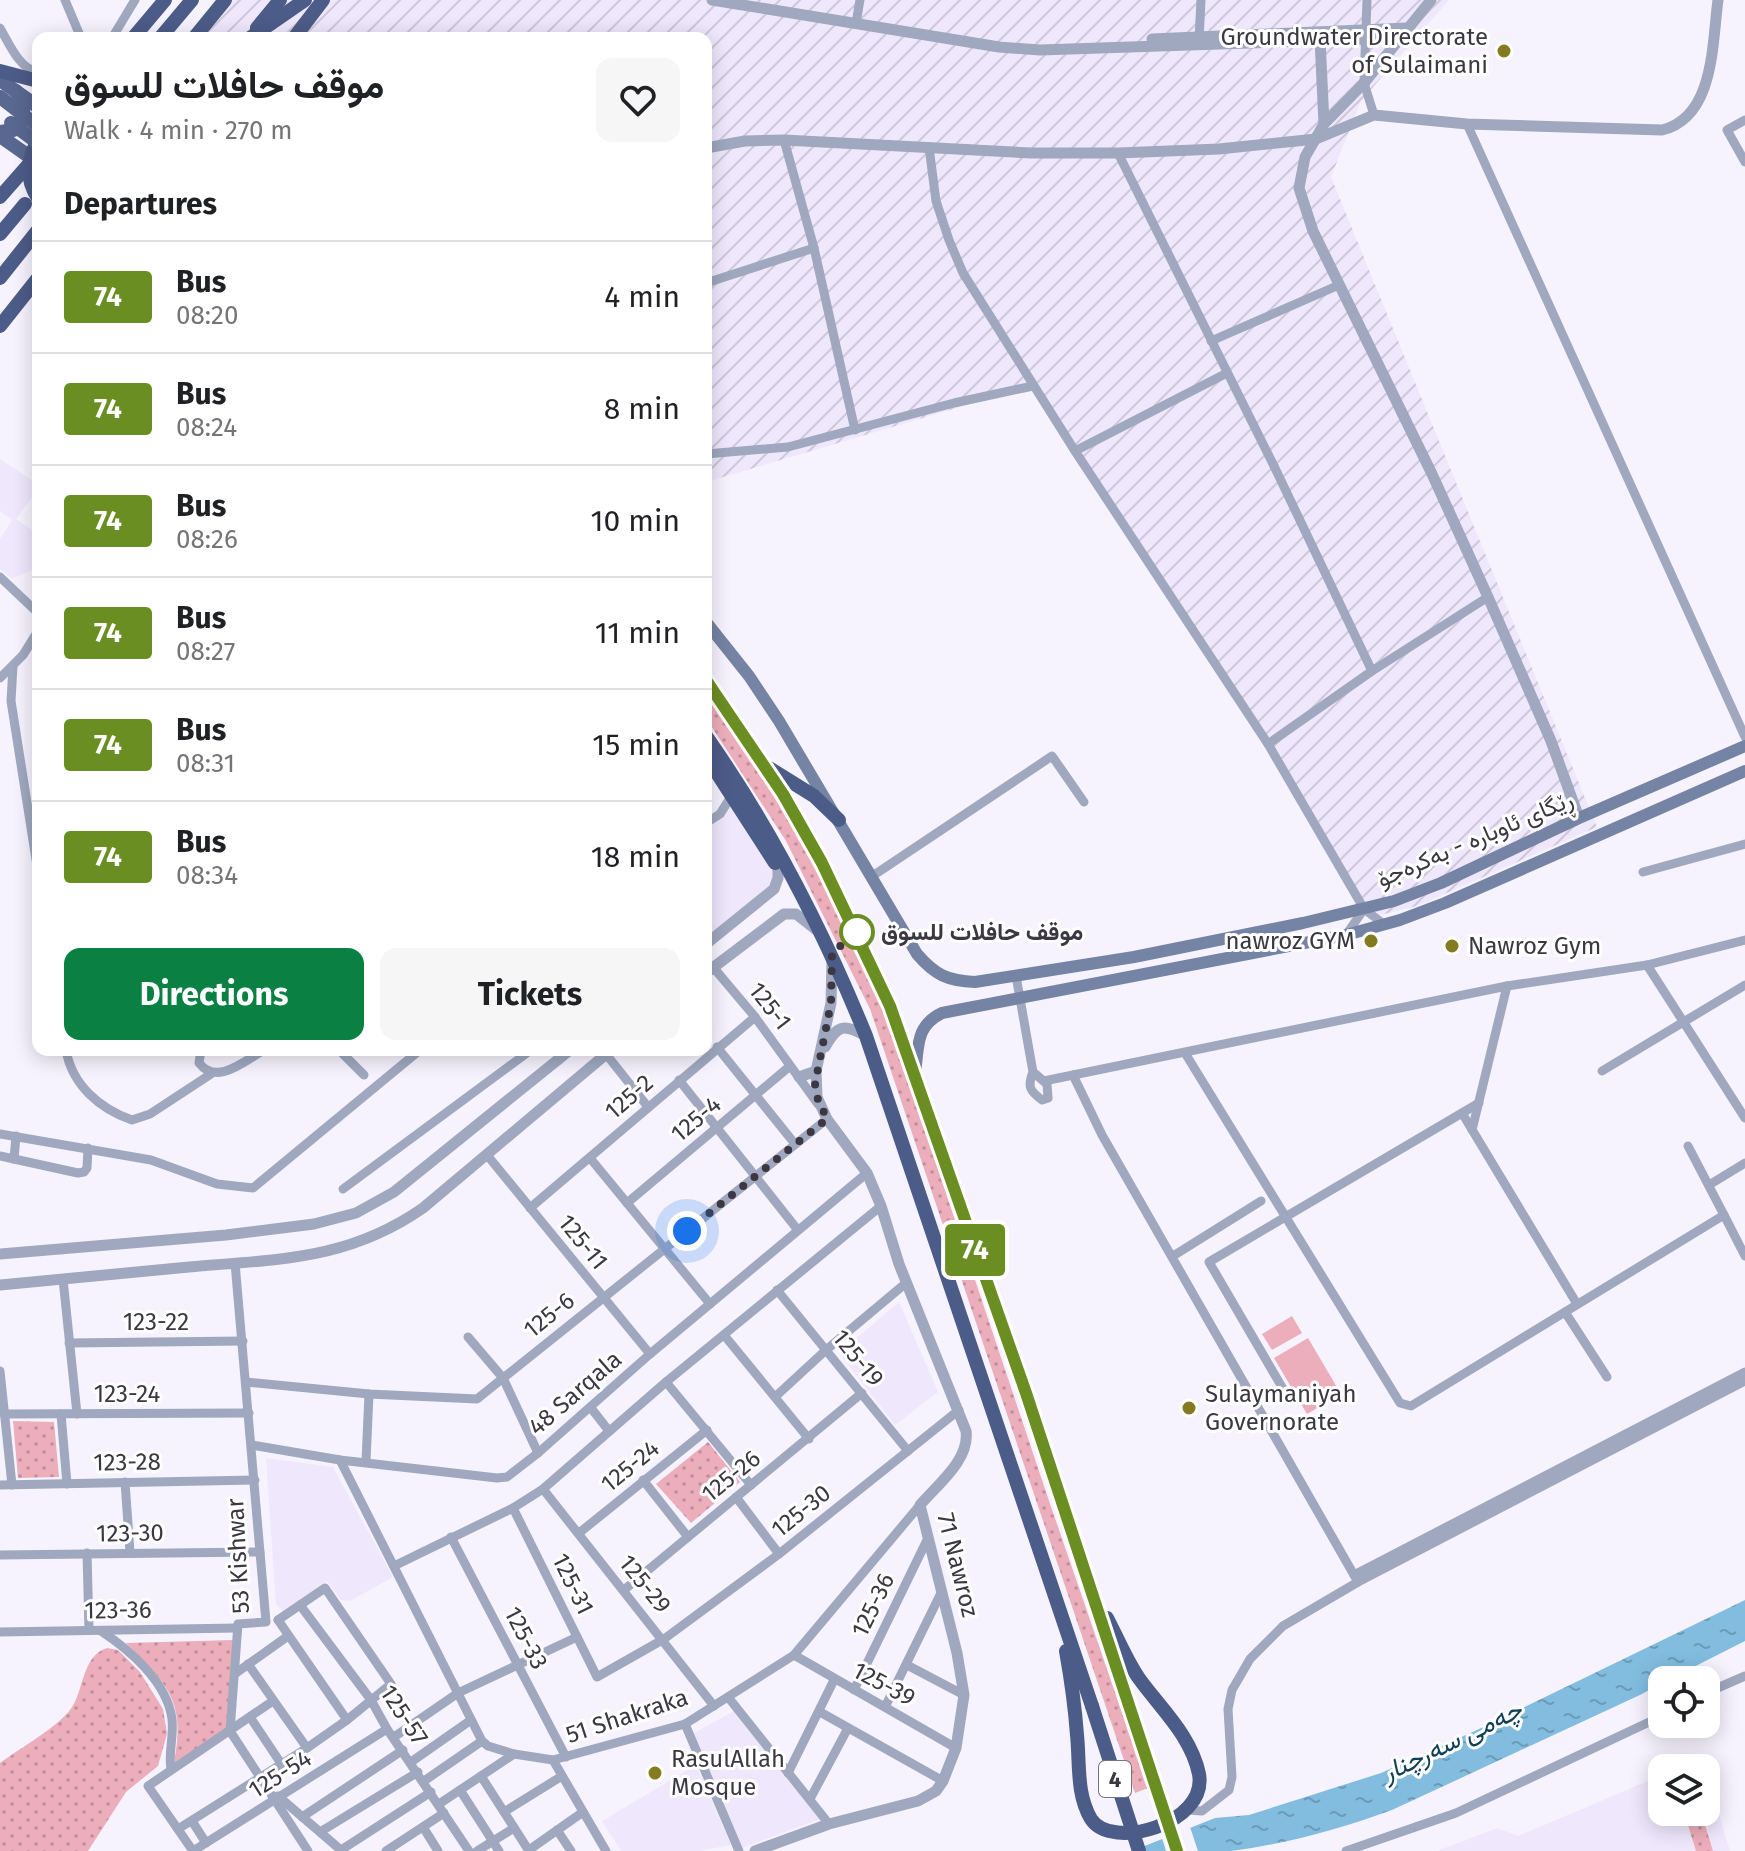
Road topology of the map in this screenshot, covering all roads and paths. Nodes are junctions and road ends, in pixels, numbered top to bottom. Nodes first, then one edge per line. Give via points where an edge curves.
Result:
1 (65, 0) edge
2 (135, 0) edge
3 (165, 0) edge
4 (192, 0) edge
5 (225, 0) edge
6 (280, 0) edge
7 (305, 0) edge
8 (323, 0) edge
9 (712, 0) edge
10 (736, 0) edge
11 (860, 0) edge
12 (1201, 0) edge
13 (1367, 0) edge
14 (1718, 0) edge
15 (1430, 1) edge
16 (761, 7) junction
17 (857, 20) junction
18 (0, 28) edge
19 (1407, 28) junction
20 (78, 32) edge
21 (116, 32) edge
22 (138, 32) edge
23 (165, 32) edge
24 (199, 32) edge
25 (255, 32) edge
26 (259, 32) edge
27 (299, 32) edge
28 (1366, 34) junction
29 (1399, 38) junction
30 (1320, 39) junction
31 (1199, 40) junction
32 (0, 71) edge
33 (32, 71) edge
34 (32, 79) edge
35 (0, 80) edge
36 (1364, 83) junction
37 (16, 91) junction
38 (0, 97) edge
39 (32, 103) edge
40 (1374, 115) junction
41 (1745, 120) edge
42 (7, 124) edge
43 (1324, 124) junction
44 (1467, 124) junction
45 (32, 126) edge
46 (32, 139) edge
47 (1316, 139) junction
48 (784, 140) junction
49 (712, 147) edge
50 (929, 147) junction
51 (1118, 153) junction
52 (32, 155) edge
53 (29, 161) junction
54 (1745, 162) edge
55 (0, 197) edge
56 (31, 201) edge
57 (0, 234) edge
58 (32, 237) edge
59 (814, 248) junction
60 (3, 273) edge
61 (712, 281) edge
62 (1339, 285) junction
63 (32, 286) edge
64 (0, 326) edge
65 (1211, 341) junction
66 (1227, 373) junction
67 (1033, 386) junction
68 (855, 430) junction
69 (1075, 451) junction
70 (712, 453) edge
71 (0, 577) edge
72 (1488, 597) junction
73 (32, 607) edge
74 (712, 630) edge
75 (32, 639) edge
76 (13, 666) junction
77 (1372, 671) junction
78 (0, 678) edge
79 (712, 689) edge
80 (0, 693) edge
81 (11, 701) junction
82 (1745, 737) edge
83 (1268, 744) junction
84 (712, 745) edge
85 (1745, 746) edge
86 (759, 758) junction
87 (712, 765) edge
88 (1745, 771) edge
89 (732, 795) junction
90 (1084, 802) dead end
91 (1579, 818) junction
92 (712, 819) edge
93 (839, 820) junction
94 (32, 834) edge
95 (1745, 844) edge
96 (777, 849) junction
97 (779, 869) junction
98 (1643, 872) dead end
99 (871, 877) junction
100 (1394, 901) junction
101 (809, 905) junction
102 (1364, 909) junction
103 (1332, 917) junction
104 (1400, 920) junction
105 (1385, 925) junction
106 (718, 934) junction
107 (822, 934) junction
108 (1340, 936) junction
109 (712, 939) edge
110 (1745, 940) edge
111 (732, 953) junction
112 (832, 953) junction
113 (1647, 965) junction
114 (712, 968) edge
115 (712, 972) edge
116 (1016, 976) junction
117 (1745, 985) edge
118 (1507, 986) junction
119 (1020, 1000) junction
120 (755, 1017) junction
121 (1685, 1021) junction
122 (866, 1036) junction
123 (717, 1047) junction
124 (712, 1051) edge
125 (1185, 1053) junction
126 (67, 1056) edge
127 (200, 1056) edge
128 (253, 1056) edge
129 (345, 1056) edge
130 (413, 1056) edge
131 (523, 1056) edge
132 (561, 1056) edge
133 (603, 1056) edge
134 (611, 1056) edge
135 (707, 1056) edge
136 (819, 1058) junction
137 (790, 1066) junction
138 (816, 1071) junction
139 (1602, 1071) dead end
140 (915, 1072) junction
141 (1033, 1072) junction
142 (211, 1074) junction
143 (364, 1075) dead end
144 (1073, 1075) junction
145 (799, 1077) junction
146 (679, 1080) junction
147 (1044, 1081) junction
148 (755, 1095) junction
149 (1479, 1103) junction
150 (648, 1107) junction
151 (1462, 1113) junction
152 (824, 1114) junction
153 (1745, 1118) edge
154 (716, 1128) junction
155 (1472, 1130) junction
156 (0, 1134) edge
157 (16, 1136) junction
158 (795, 1144) junction
159 (1688, 1146) dead end
160 (88, 1148) junction
161 (487, 1155) junction
162 (0, 1156) edge
163 (590, 1158) junction
164 (14, 1159) junction
165 (1745, 1163) edge
166 (867, 1173) junction
167 (754, 1177) junction
168 (1709, 1185) junction
169 (343, 1189) dead end
170 (1261, 1201) dead end
171 (627, 1203) junction
172 (881, 1206) junction
173 (530, 1208) junction
174 (1724, 1215) junction
175 (1285, 1216) junction
176 (797, 1229) junction
177 (665, 1249) junction
178 (0, 1254) edge
179 (1173, 1256) junction
180 (1745, 1256) edge
181 (235, 1263) junction
182 (63, 1279) junction
183 (906, 1283) junction
184 (0, 1285) edge
185 (777, 1290) junction
186 (603, 1298) junction
187 (710, 1304) junction
188 (1577, 1304) junction
189 (1565, 1312) junction
190 (724, 1335) junction
191 (468, 1337) dead end
192 (243, 1341) junction
193 (69, 1343) junction
194 (826, 1350) junction
195 (650, 1354) junction
196 (0, 1371) edge
197 (1745, 1372) edge
198 (1607, 1377) dead end
199 (503, 1378) junction
200 (1745, 1381) edge
201 (246, 1382) junction
202 (666, 1382) junction
203 (862, 1393) junction
204 (369, 1394) junction
205 (1286, 1394) dead end
206 (775, 1397) junction
207 (591, 1408) junction
208 (959, 1410) junction
209 (249, 1413) junction
210 (4, 1414) junction
211 (61, 1414) junction
212 (77, 1414) junction
213 (707, 1430) junction
214 (609, 1431) junction
215 (809, 1439) junction
216 (252, 1445) junction
217 (908, 1451) junction
218 (538, 1453) junction
219 (340, 1460) junction
220 (366, 1461) junction
221 (255, 1480) junction
222 (643, 1480) junction
223 (125, 1482) junction
224 (67, 1484) junction
225 (0, 1485) edge
226 (12, 1485) junction
227 (751, 1485) junction
228 (543, 1489) junction
229 (736, 1497) junction
230 (920, 1505) junction
231 (513, 1508) junction
232 (579, 1533) junction
233 (451, 1537) junction
234 (688, 1537) junction
235 (928, 1538) junction
236 (130, 1552) junction
237 (260, 1552) junction
238 (87, 1553) junction
239 (779, 1554) junction
240 (0, 1555) edge
241 (394, 1566) junction
242 (1356, 1579) junction
243 (1088, 1581) junction
244 (624, 1590) junction
245 (1054, 1592) junction
246 (941, 1593) junction
247 (300, 1605) junction
248 (265, 1615) junction
249 (278, 1620) junction
250 (237, 1628) junction
251 (89, 1630) junction
252 (101, 1631) junction
253 (0, 1632) edge
254 (288, 1636) junction
255 (577, 1637) junction
256 (664, 1639) junction
257 (794, 1655) junction
258 (248, 1664) junction
259 (907, 1665) junction
260 (518, 1666) junction
261 (236, 1673) junction
262 (1745, 1676) edge
263 (597, 1677) joint
264 (834, 1680) junction
265 (1720, 1687) edge
266 (854, 1690) junction
267 (458, 1693) junction
268 (964, 1695) junction
269 (728, 1697) junction
270 (371, 1700) junction
271 (273, 1701) junction
272 (886, 1705) junction
273 (714, 1706) junction
274 (820, 1712) junction
275 (250, 1717) junction
276 (347, 1720) junction
277 (471, 1720) junction
278 (1648, 1723) edge
279 (685, 1724) junction
280 (848, 1728) junction
281 (230, 1731) junction
282 (390, 1733) junction
283 (482, 1741) junction
284 (307, 1748) junction
285 (956, 1748) junction
286 (403, 1750) junction
287 (514, 1754) junction
288 (566, 1757) junction
289 (553, 1760) junction
290 (411, 1762) junction
291 (282, 1765) junction
292 (171, 1770) junction
293 (418, 1772) junction
294 (788, 1773) junction
295 (481, 1776) junction
296 (562, 1776) junction
297 (424, 1781) junction
298 (943, 1781) junction
299 (264, 1782) junction
300 (460, 1790) junction
301 (431, 1792) junction
302 (810, 1799) junction
303 (278, 1800) junction
304 (442, 1808) junction
305 (1188, 1810) junction
306 (504, 1812) junction
307 (583, 1812) junction
308 (302, 1817) junction
309 (192, 1821) junction
310 (829, 1824) junction
311 (423, 1827) junction
312 (514, 1828) junction
313 (178, 1829) junction
314 (557, 1830) junction
315 (320, 1832) junction
316 (493, 1841) junction
317 (400, 1842) junction
318 (206, 1843) junction
319 (341, 1850) edge
320 (529, 1850) edge
321 (193, 1851) edge
322 (308, 1851) edge
323 (386, 1851) edge
324 (406, 1851) edge
325 (438, 1851) edge
326 (469, 1851) edge
327 (477, 1851) edge
328 (499, 1851) edge
329 (571, 1851) edge
330 (606, 1851) edge
331 (739, 1851) edge
332 (755, 1851) edge
333 (1139, 1851) edge
334 (1177, 1851) edge
335 (1346, 1851) edge

1 - 20 street
2 - 21 street
3 - 22 highway
4 - 23 highway
5 - 24 highway
6 - 25 highway
7 - 26 highway
8 - 27 highway
9 - 16 street
10 - 16 street
11 - 17 street
12 - 31 street
13 - 28 street
14 - 44 street via 1705,86 1688,116 1672,128
15 - 19 street
16 - 17 street
17 - 31 street via 1021,46
18 - 33 street
19 - 28 street
19 - 29 street
28 - 29 street
28 - 30 street
28 - 31 street
28 - 36 street
29 - 36 street
30 - 31 street
30 - 43 street
32 - 34 highway
35 - 37 main road
36 - 40 street
36 - 43 street
37 - 39 main road
37 - 42 main road via 25,111 13,130
38 - 42 main road
40 - 44 street
40 - 47 street
41 - 54 street via 1727,130
42 - 45 main road, bridge
42 - 46 main road, bridge
42 - 53 main road
43 - 47 street
44 - 82 street
47 - 51 street via 1249,148
47 - 62 street via 1305,157 1299,188
48 - 49 street
48 - 50 street
48 - 59 street
50 - 51 street
50 - 67 street via 936,201 956,259
51 - 65 street
52 - 53 highway
53 - 55 highway
53 - 56 highway
56 - 57 highway
58 - 60 highway
59 - 61 street
59 - 68 street
62 - 65 street
62 - 72 street
63 - 64 highway
65 - 66 street
66 - 69 street
66 - 77 street
67 - 68 street
67 - 69 street
68 - 70 street via 788,447
69 - 83 street
71 - 73 street
72 - 77 street
72 - 91 street
74 - 93 main road via 749,676
75 - 76 street
76 - 78 street
76 - 81 street
77 - 83 street
79 - 86 highway, 4
80 - 81 street
81 - 94 street
83 - 102 street
84 - 96 highway, 4
85 - 91 main road, ڕێگای ئاوبارە - بەکرەجۆ
86 - 93 highway
86 - 140 highway, 4 via 857,931
87 - 89 highway
88 - 104 main road
89 - 92 street
89 - 97 highway
90 - 99 street via 1052,756
91 - 100 main road, ڕێگای ئاوبارە - بەکرەجۆ
93 - 99 main road
95 - 98 street
96 - 97 street
96 - 101 highway, 4
97 - 101 highway
97 - 106 street via 774,889
99 - 116 main road, ڕێگای ئاوبارە - بەکرەجۆ via 911,945 946,979 975,982
100 - 102 main road, ڕێگای ئاوبارە - بەکرەجۆ
100 - 104 main road
101 - 107 highway, 4
102 - 103 main road, ڕێگای ئاوبارە - بەکرەجۆ
102 - 105 street
102 - 108 street
103 - 108 main road
103 - 116 main road, ڕێگای ئاوبارە - بەکرەجۆ
104 - 105 main road
105 - 108 main road
106 - 109 street
106 - 111 street
107 - 111 street via 787,913
107 - 112 highway, 4
108 - 119 main road
110 - 113 street
111 - 114 street
112 - 122 highway, 4
112 - 136 street, 71 Nawroz via 831,1003
113 - 118 street
113 - 121 street
115 - 120 street, 125-1
116 - 119 street
117 - 121 street
118 - 125 street
118 - 149 street
119 - 140 main road via 956,1010 930,1020 918,1037
119 - 141 street
120 - 123 street, 125-2
120 - 137 street, 125-1
121 - 139 street
121 - 153 street
122 - 136 street, 71 Nawroz via 851,1028 837,1030
122 - 245 highway, 4
123 - 124 street, 125-2
123 - 148 street
125 - 144 street
125 - 175 street
126 - 142 street via 83,1088 104,1107 132,1120
127 - 142 street via 199,1063
128 - 142 street
129 - 143 street
130 - 160 street via 253,1188 217,1184 151,1160
131 - 169 street
132 - 178 street via 394,1192 356,1213 226,1235
133 - 161 street
134 - 150 street
135 - 146 street, 125-2
136 - 138 street, 71 Nawroz
137 - 145 street, 125-1
137 - 148 street, 125-4
138 - 145 street
138 - 152 street, 71 Nawroz
140 - 243 highway, 4
141 - 147 street
141 - 147 street via 1030,1089 1045,1099
144 - 147 street
144 - 179 street
145 - 152 street, 125-1
146 - 150 street, 125-2
146 - 154 street
148 - 154 street, 125-4
148 - 158 street
149 - 151 street
149 - 155 street
150 - 163 street, 125-2
151 - 155 street
151 - 175 street
152 - 158 street, 125-6
152 - 166 street, 71 Nawroz
154 - 167 street
154 - 171 street, 125-4
155 - 188 street
156 - 157 street
157 - 160 street
157 - 164 street
158 - 167 street, 125-6
159 - 168 street
160 - 164 street via 84,1172
161 - 173 street, 125-11
161 - 181 street via 423,1208 374,1237 325,1253
162 - 164 street
163 - 171 street
163 - 173 street, 125-2
165 - 168 street
166 - 172 street, 71 Nawroz
166 - 176 street, 48 Sarqala
167 - 176 street
167 - 177 street, 125-6
168 - 174 street
170 - 179 street
171 - 177 street
172 - 183 street, 71 Nawroz
172 - 185 street
173 - 186 street, 125-11
174 - 180 street
174 - 188 street
175 - 189 street via 1400,1403 1411,1406
175 - 205 street via 1209,1262
176 - 187 street, 48 Sarqala
177 - 186 street, 125-6
177 - 187 street
179 - 242 street
181 - 182 street
181 - 192 street, 53 Kishwar
182 - 184 street
182 - 193 street
183 - 194 street
183 - 208 street, 71 Nawroz
185 - 190 street
185 - 194 street, 125-19
186 - 195 street, 125-11
186 - 199 street, 125-6
187 - 195 street, 48 Sarqala
188 - 189 street
189 - 198 street
190 - 202 street
190 - 206 street
191 - 199 street
192 - 193 street, 123-22
192 - 201 street, 53 Kishwar
193 - 212 street
194 - 203 street, 125-19
194 - 206 street
195 - 207 street, 48 Sarqala
196 - 210 street
197 - 242 street
199 - 204 street, 125-6 via 477,1399
199 - 218 street
200 - 242 street
201 - 204 street, 125-6
201 - 209 street, 53 Kishwar
202 - 213 street
202 - 214 street
203 - 215 street, 125-26
203 - 217 street, 125-19
204 - 220 street
206 - 215 street
207 - 214 street
207 - 218 street, 48 Sarqala
208 - 217 street, 125-30
208 - 230 street, 71 Nawroz via 965,1447
209 - 212 street, 123-24
209 - 216 street, 53 Kishwar
210 - 211 street, 123-24
210 - 226 street
211 - 212 street, 123-24
211 - 224 street
213 - 222 street, 125-24
213 - 227 street
214 - 228 street
215 - 227 street, 125-26
216 - 219 street, 48 Sarqala
216 - 221 street, 53 Kishwar
217 - 239 street, 125-30
218 - 220 street, 48 Sarqala via 507,1477 497,1478
219 - 220 street, 48 Sarqala
219 - 241 street
221 - 223 street, 123-28
221 - 237 street, 53 Kishwar
222 - 232 street, 125-24
222 - 234 street
223 - 224 street, 123-28
223 - 236 street
224 - 226 street, 123-28
225 - 226 street, 123-28
227 - 229 street, 125-26
228 - 231 street
228 - 232 street, 125-29
229 - 234 street, 125-26
229 - 239 street
230 - 235 street, 71 Nawroz
230 - 257 street, 51 Shakraka
231 - 233 street
231 - 255 street, 125-31
232 - 244 street, 125-29
233 - 241 street
233 - 260 street, 125-33
234 - 244 street, 125-26
235 - 246 street, 71 Nawroz
235 - 266 street, 125-36
236 - 237 street, 123-30
236 - 238 street, 123-30
237 - 248 street, 53 Kishwar
238 - 240 street, 123-30
238 - 251 street
239 - 256 street, 125-30
241 - 267 street
242 - 305 street via 1283,1626 1250,1659 1228,1709 1229,1790 1202,1811
243 - 305 highway via 1135,1671 1176,1724 1196,1765 1200,1788
243 - 334 highway, 4, bridge
244 - 256 street, 125-29
245 - 305 highway via 1072,1692 1080,1781 1090,1818 1101,1828 1121,1833 1158,1826
245 - 333 highway, 4, bridge
246 - 259 street
246 - 268 street, 71 Nawroz
247 - 249 street
247 - 270 street, 125-57
247 - 270 street via 325,1588 391,1684
248 - 249 street
248 - 250 street, 53 Kishwar via 266,1622
249 - 254 street
250 - 252 street, 123-36
250 - 261 street, 53 Kishwar
251 - 252 street, 123-36
251 - 253 street, 123-36
252 - 292 street via 140,1664 169,1707
254 - 258 street
254 - 276 street
255 - 260 street, 125-54
255 - 263 street, 125-31
256 - 263 street, 125-30
256 - 273 street, 125-29
257 - 264 street, 125-39
257 - 269 street, 51 Shakraka
258 - 261 street
258 - 271 street
259 - 268 street
259 - 272 street
260 - 267 street, 125-54
260 - 288 street, 125-33
261 - 281 street, 53 Kishwar
262 - 265 street
264 - 266 street, 125-39
264 - 274 street
266 - 272 street, 125-39
267 - 277 street
267 - 282 street, 125-54
268 - 285 street, 71 Nawroz
269 - 273 street, 51 Shakraka
269 - 294 street
270 - 276 street
270 - 282 street, 125-57
271 - 275 street
271 - 284 street
272 - 285 street, 125-39
273 - 279 street, 51 Shakraka
274 - 280 street
274 - 294 street
275 - 281 street
275 - 291 street
276 - 284 street
277 - 283 street
277 - 290 street
278 - 335 street via 1456,1813
279 - 288 street, 51 Shakraka
279 - 331 street
280 - 298 street
280 - 302 street
281 - 292 street
281 - 299 street
282 - 286 street, 125-57
282 - 303 street, 125-54
283 - 287 street, 51 Shakraka
283 - 297 street
284 - 291 street
285 - 298 street, 71 Nawroz
286 - 290 street, 125-57
286 - 308 street
287 - 289 street, 51 Shakraka
287 - 295 street
288 - 289 street, 51 Shakraka
289 - 296 street
290 - 293 street, 125-57
291 - 299 street
292 - 313 street via 148,1786
293 - 297 street, 125-57
293 - 315 street
294 - 302 street
295 - 300 street
295 - 306 street
296 - 306 street
296 - 307 street
297 - 301 street, 125-57
298 - 310 street via 918,1801
299 - 303 street
299 - 309 street
300 - 304 street
300 - 316 street
301 - 304 street, 125-57
301 - 319 street
302 - 310 street
303 - 308 street
303 - 318 street, 125-54
303 - 322 street
304 - 311 street
304 - 326 street, 125-57
306 - 312 street
307 - 314 street
307 - 330 street
308 - 315 street
309 - 313 street
309 - 318 street
310 - 332 street
311 - 317 street
311 - 325 street
312 - 316 street
312 - 320 street
313 - 321 street
314 - 320 street
314 - 329 street
315 - 319 street
316 - 327 street
316 - 328 street
317 - 323 street
317 - 324 street
318 - 321 street, 125-54

